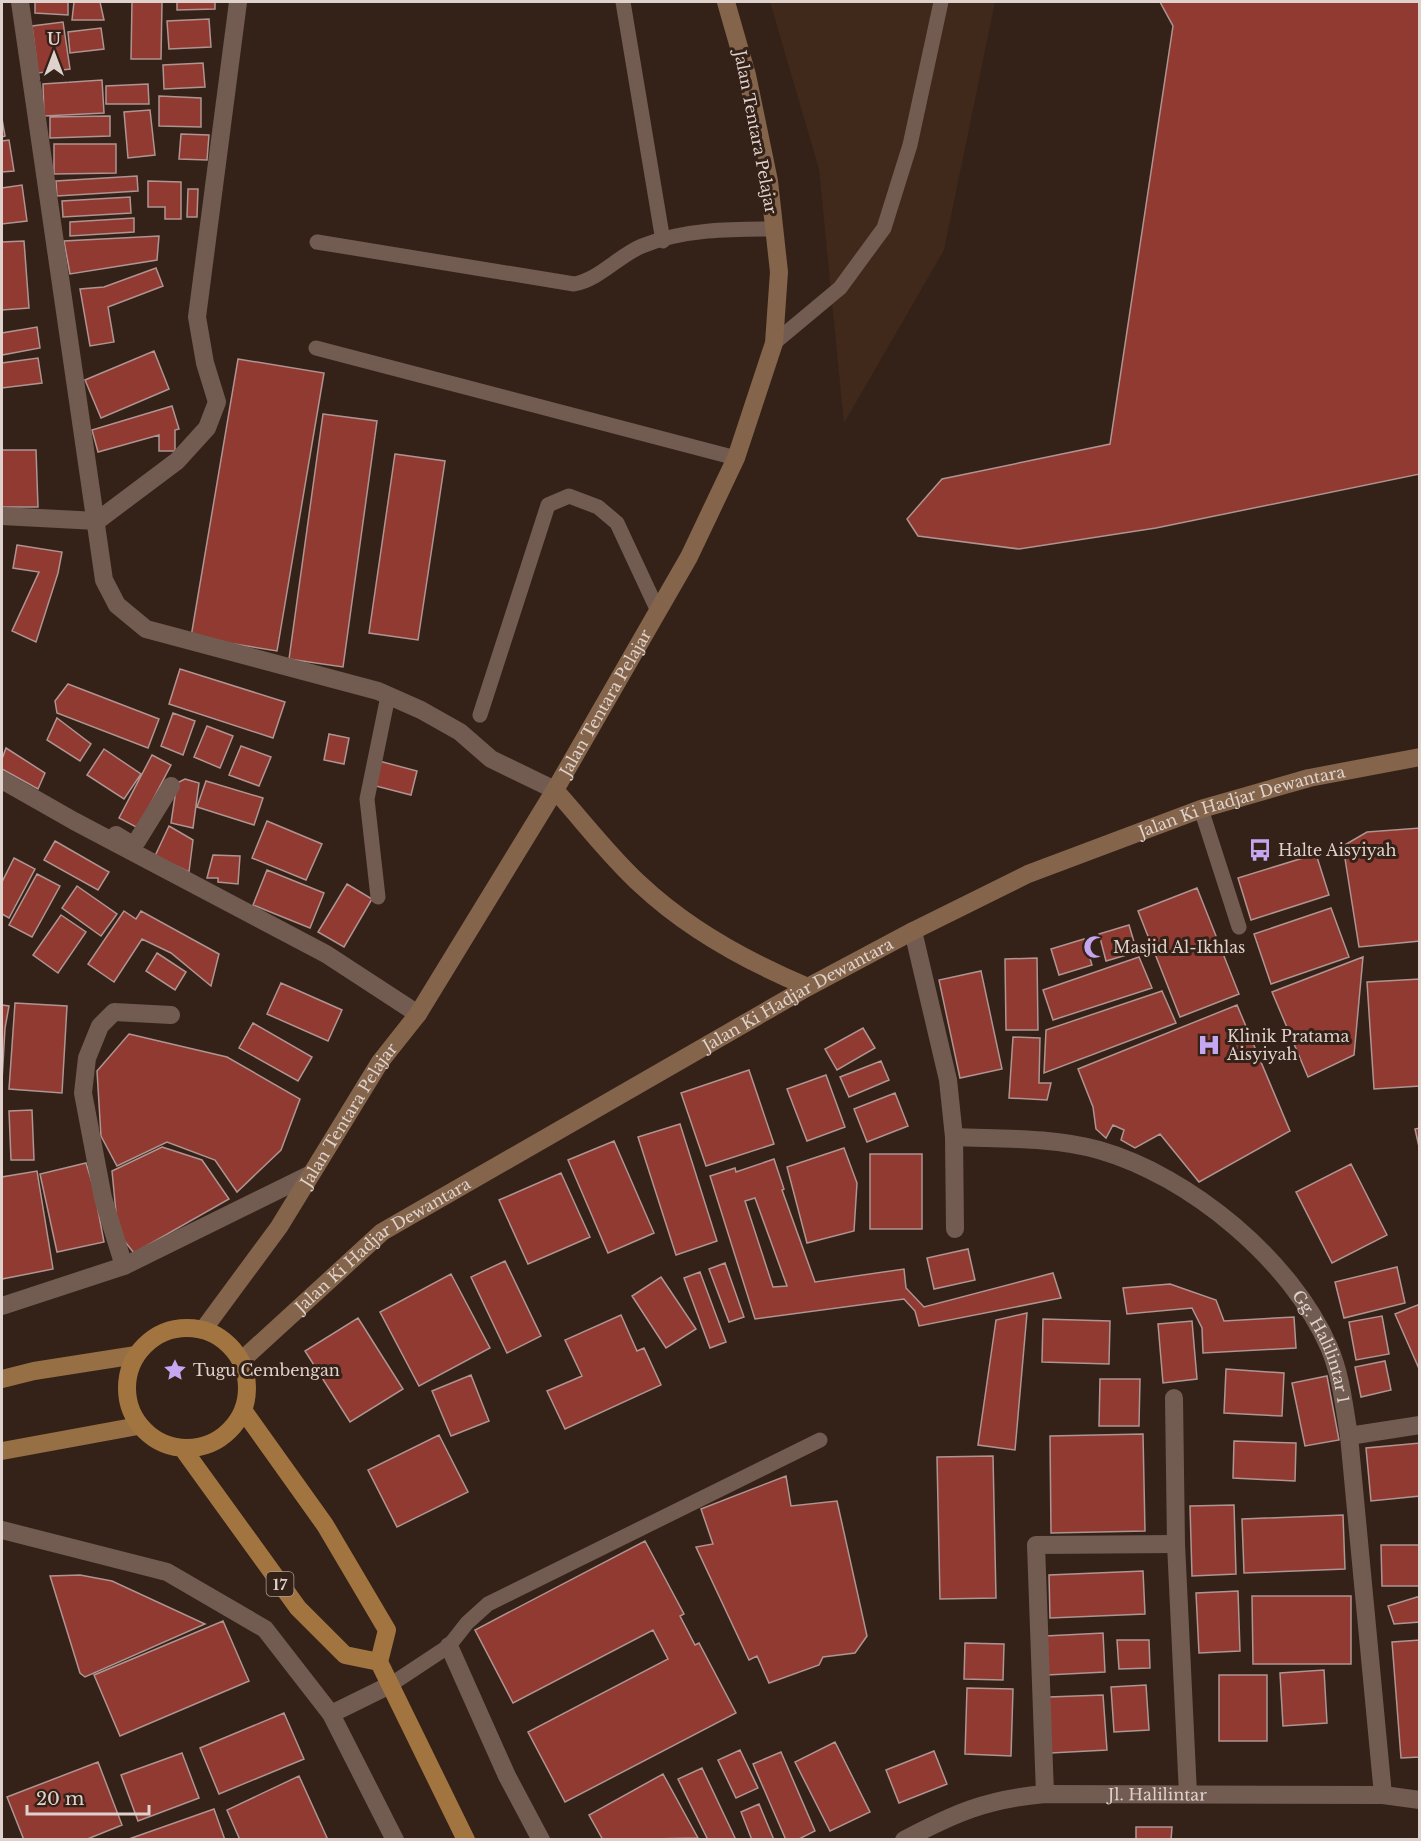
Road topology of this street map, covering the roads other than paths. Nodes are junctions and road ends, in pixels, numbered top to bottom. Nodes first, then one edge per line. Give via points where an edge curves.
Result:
1 (20, 2) edge
2 (238, 2) edge
3 (623, 2) edge
4 (726, 2) edge
5 (941, 2) edge
6 (774, 229) junction
7 (663, 241) junction
8 (317, 242) dead end
9 (774, 343) junction
10 (316, 348) dead end
11 (736, 458) junction
12 (2, 516) edge
13 (97, 521) junction
14 (658, 611) junction
15 (388, 696) junction
16 (480, 715) dead end
17 (1419, 757) edge
18 (2, 780) edge
19 (171, 786) dead end
20 (555, 790) junction
21 (1201, 809) junction
22 (74, 822) junction
23 (378, 897) dead end
24 (1239, 927) dead end
25 (913, 931) junction
26 (808, 987) junction
27 (418, 1014) junction
28 (171, 1015) dead end
29 (954, 1137) junction
30 (311, 1174) junction
31 (955, 1229) dead end
32 (124, 1266) junction
33 (2, 1306) edge
34 (203, 1330) junction
35 (136, 1354) junction
36 (241, 1361) junction
37 (2, 1379) edge
38 (1174, 1398) dead end
39 (243, 1410) junction
40 (138, 1425) junction
41 (1419, 1425) edge
42 (1349, 1436) junction
43 (820, 1440) dead end
44 (183, 1449) junction
45 (2, 1451) edge
46 (2, 1530) edge
47 (1176, 1544) junction
48 (448, 1646) junction
49 (379, 1662) junction
50 (390, 1685) junction
51 (331, 1714) junction
52 (1045, 1794) junction
53 (1188, 1794) junction
54 (1383, 1795) junction
55 (1419, 1800) edge
56 (395, 1839) edge
57 (466, 1839) edge
58 (541, 1839) edge
59 (904, 1839) edge

1 - 13 street
2 - 13 street via 197,316 217,402 207,428 177,460
3 - 7 lane
4 - 6 main road, Jalan Tentara Pelajar via 747,75 769,181
5 - 9 lane via 910,145 884,228 840,288
6 - 7 lane via 718,229
6 - 9 main road, Jalan Tentara Pelajar via 779,272
7 - 8 lane via 642,246 574,284
9 - 11 main road, Jalan Tentara Pelajar
10 - 11 lane
11 - 14 main road, Jalan Tentara Pelajar via 689,557
12 - 13 street
13 - 15 street via 104,580 117,605 146,629
14 - 16 lane via 617,524 598,507 569,496 548,505
14 - 20 main road, Jalan Tentara Pelajar
15 - 20 street via 460,732 491,759
15 - 23 lane via 367,799
17 - 21 main road, Jalan Ki Hadjar Dewantara via 1309,778
18 - 22 street
19 - 22 street via 137,841 129,843 82,815
20 - 26 main road via 640,885 700,932 771,972
20 - 27 main road, Jalan Tentara Pelajar
21 - 24 lane
21 - 25 main road, Jalan Ki Hadjar Dewantara via 1028,874
22 - 27 street via 326,954
25 - 26 main road, Jalan Ki Hadjar Dewantara
25 - 29 street via 948,1080
26 - 36 main road, Jalan Ki Hadjar Dewantara via 382,1232
27 - 30 main road, Jalan Tentara Pelajar via 380,1062
28 - 32 street via 114,1012 100,1026 87,1058 83,1093 103,1198
29 - 31 street
29 - 42 street, Gg. Halilintar 1 via 1097,1150 1136,1163 1194,1196 1270,1262 1317,1323 1339,1379
30 - 32 street
30 - 34 main road, Jalan Tentara Pelajar via 264,1249
32 - 33 street
34 - 35 highway via 165,1331 148,1340
34 - 36 highway via 225,1342
35 - 37 main road
35 - 40 highway via 126,1378 128,1403
36 - 39 highway via 247,1385
38 - 47 street
39 - 44 highway via 229,1432 208,1445
39 - 49 highway via 325,1525 383,1622 387,1630
40 - 44 highway via 159,1442
40 - 45 main road
41 - 42 street
42 - 54 street, Gg. Halilintar 1
43 - 48 lane via 488,1604
44 - 49 highway, 17 via 305,1615 345,1654
46 - 51 street via 166,1572 266,1629
47 - 52 street via 1036,1545
47 - 53 street
48 - 50 lane
48 - 58 street via 507,1776
49 - 50 highway
50 - 51 street
50 - 57 highway
51 - 56 street
52 - 53 street, Jl. Halilintar
52 - 59 street, Jl. Halilintar via 974,1806
53 - 54 street, Jl. Halilintar
54 - 55 street, Jl. Halilintar

